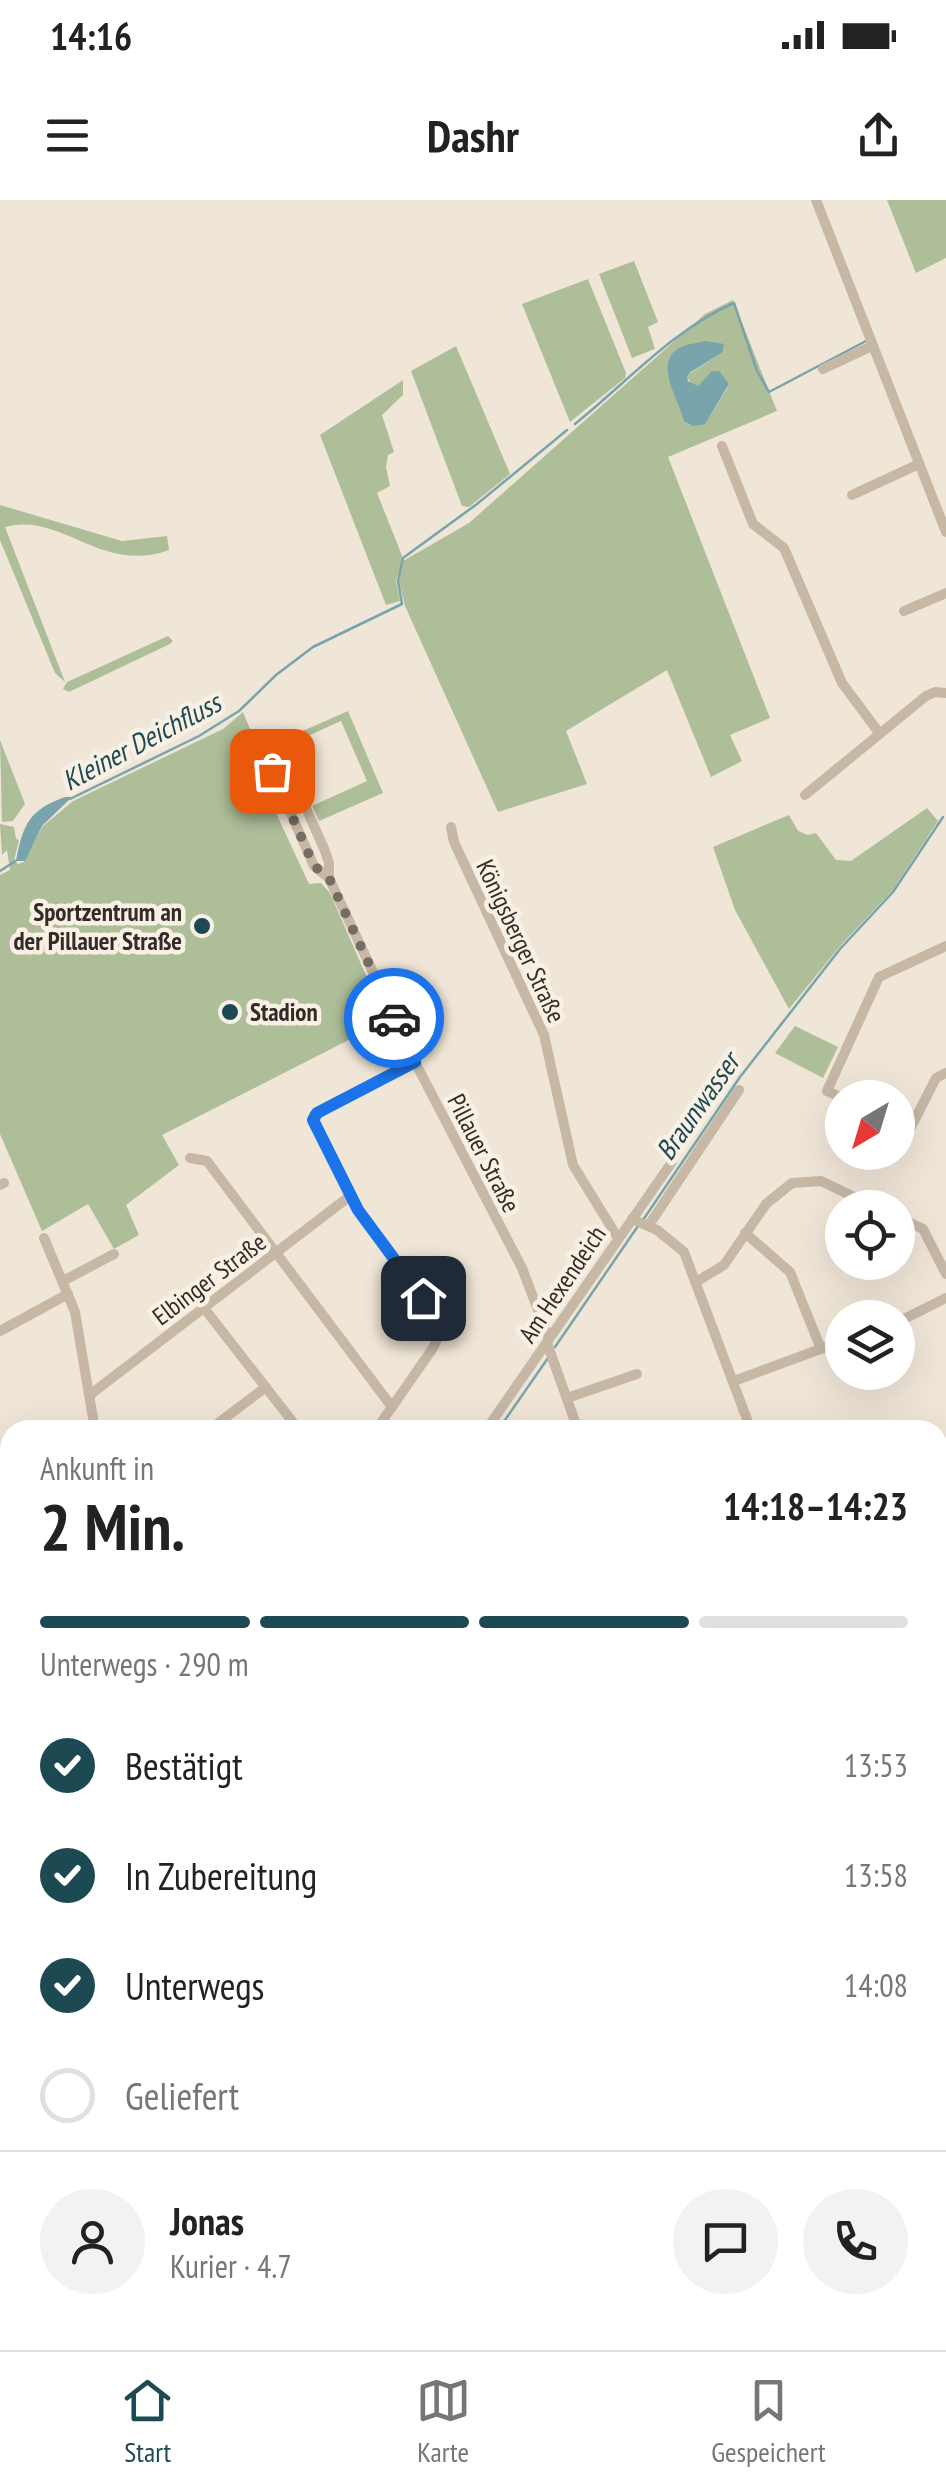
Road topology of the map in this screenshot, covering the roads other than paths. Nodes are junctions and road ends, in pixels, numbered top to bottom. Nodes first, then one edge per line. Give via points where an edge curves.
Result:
1 (816, 200) edge
2 (870, 341) junction
3 (822, 370) dead end
4 (722, 446) dead end
5 (918, 464) junction
6 (852, 495) dead end
7 (946, 532) edge
8 (946, 593) edge
9 (904, 611) dead end
10 (946, 693) edge
11 (880, 734) junction
12 (805, 794) dead end
13 (451, 826) dead end
14 (329, 878) junction
15 (946, 946) edge
16 (415, 1062) junction
17 (946, 1073) edge
18 (832, 1080) edge
19 (738, 1090) dead end
20 (915, 1118) edge
21 (190, 1158) dead end
22 (672, 1162) dead end
23 (840, 1190) edge
24 (350, 1196) junction
25 (634, 1219) junction
26 (649, 1225) junction
27 (915, 1226) edge
28 (745, 1234) junction
29 (44, 1238) dead end
30 (618, 1238) junction
31 (276, 1253) junction
32 (114, 1254) dead end
33 (946, 1274) edge
34 (64, 1281) junction
35 (696, 1282) junction
36 (68, 1294) junction
37 (946, 1298) edge
38 (204, 1308) junction
39 (915, 1314) edge
40 (0, 1331) edge
41 (549, 1346) junction
42 (825, 1347) edge
43 (821, 1349) junction
44 (637, 1374) dead end
45 (734, 1381) junction
46 (266, 1387) junction
47 (91, 1394) junction
48 (567, 1398) junction
49 (392, 1407) junction
50 (94, 1420) edge
51 (221, 1420) edge
52 (291, 1420) edge
53 (383, 1420) edge
54 (494, 1420) edge
55 (575, 1420) edge
56 (748, 1420) edge

1 - 2 street
2 - 3 street
2 - 5 street
4 - 11 street via 754,524 784,548 842,683
5 - 6 street
5 - 7 street
8 - 9 street
10 - 11 street via 926,696
11 - 12 street
13 - 30 street, Königsberger Straße via 544,1035 573,1164
14 - 14 street, Pillauer Straße via 330,863 287,765 276,760 272,771 314,866
14 - 16 street, Pillauer Straße
15 - 18 street via 879,977
16 - 24 street via 314,1115
16 - 41 street, Pillauer Straße via 522,1268
17 - 20 street via 936,1078
19 - 26 street
21 - 31 street via 207,1161
22 - 25 street, Am Hexendeich
23 - 28 street via 800,1180 773,1195
24 - 31 street, Elbinger Straße
24 - 49 street via 443,1326
25 - 26 street
25 - 30 street, Am Hexendeich
26 - 35 street via 684,1252
27 - 33 street
28 - 35 street via 720,1269
28 - 43 street via 790,1272
29 - 34 street
30 - 41 street, Am Hexendeich
31 - 38 street, Elbinger Straße
31 - 49 street
32 - 34 street
34 - 36 street
35 - 45 street
36 - 40 street
36 - 47 street
37 - 39 street
38 - 46 street
38 - 47 street, Elbinger Straße
41 - 48 street, Pillauer Straße
41 - 54 street, Am Hexendeich
42 - 43 street
43 - 45 street
44 - 48 street
45 - 56 street
46 - 51 street
46 - 52 street
47 - 50 street
48 - 55 street, Pillauer Straße
49 - 53 street

